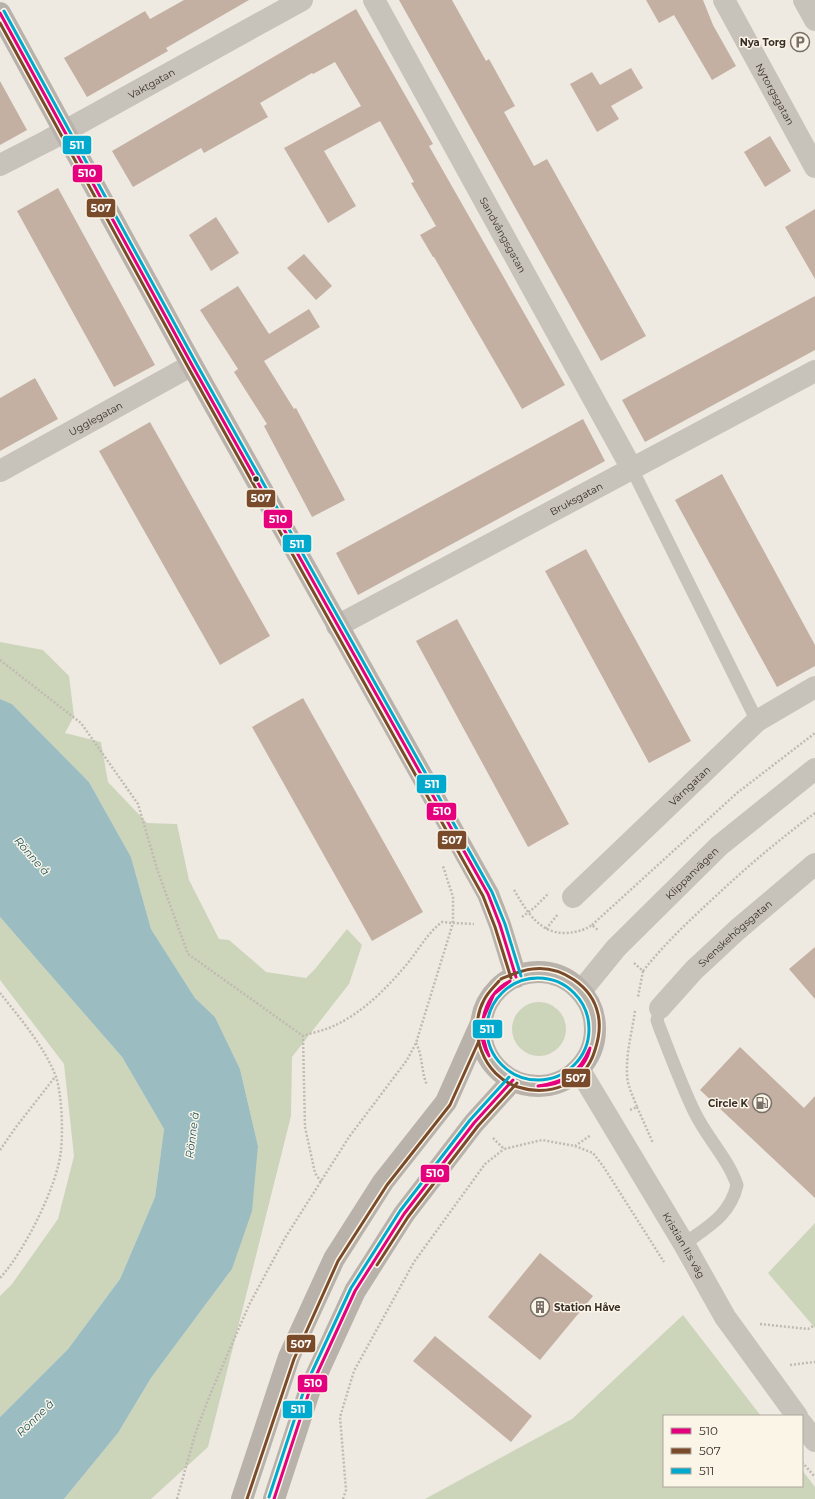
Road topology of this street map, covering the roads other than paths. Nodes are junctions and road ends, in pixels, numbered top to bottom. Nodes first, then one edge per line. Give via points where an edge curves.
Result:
1 (302, 0) edge
2 (374, 0) edge
3 (724, 0) edge
4 (804, 0) edge
5 (0, 13) edge
6 (815, 20) edge
7 (64, 131) junction
8 (0, 165) edge
9 (815, 167) edge
10 (192, 364) junction
11 (815, 371) edge
12 (632, 469) junction
13 (0, 471) edge
14 (337, 626) junction
15 (815, 687) edge
16 (757, 721) junction
17 (815, 769) edge
18 (815, 864) edge
19 (573, 897) dead end
20 (516, 977) junction
21 (581, 992) junction
22 (660, 1008) joint
23 (482, 1021) junction
24 (579, 1069) junction
25 (513, 1080) junction
26 (684, 1244) junction
27 (795, 1415) edge
28 (803, 1425) edge
29 (815, 1441) edge
30 (242, 1499) edge
31 (274, 1499) edge

1 - 7 street, Vaktgatan
2 - 12 street, Sandvångsgatan
3 - 9 street, Nytorgsgatan
4 - 6 street
5 - 7 main road
7 - 8 street, Vaktgatan
7 - 10 main road
10 - 13 street, Ugglegatan
10 - 14 main road
11 - 12 street, Bruksgatan
12 - 14 street, Bruksgatan
12 - 16 lane
14 - 20 main road via 488,894
15 - 16 street, Värngatan
16 - 19 street, Värngatan
17 - 21 street, Klippanvägen via 720,846 616,948
18 - 22 street, Svenskehögsgatan via 737,930 694,970
20 - 21 main road via 529,973 557,976 570,982
20 - 23 main road via 503,984 493,995
21 - 24 main road via 589,1003 595,1031 588,1058
22 - 26 lane via 657,1020 694,1111 706,1134 725,1158 737,1185 724,1214
23 - 25 main road via 485,1049 501,1072
23 - 30 main road via 446,1102 383,1182 334,1258 289,1357
24 - 25 main road via 555,1084 526,1085
24 - 26 street, Kristian II:s väg
25 - 31 main road via 474,1123 404,1214 355,1290 310,1389
26 - 27 street, Kristian II:s väg via 725,1317
28 - 29 street

